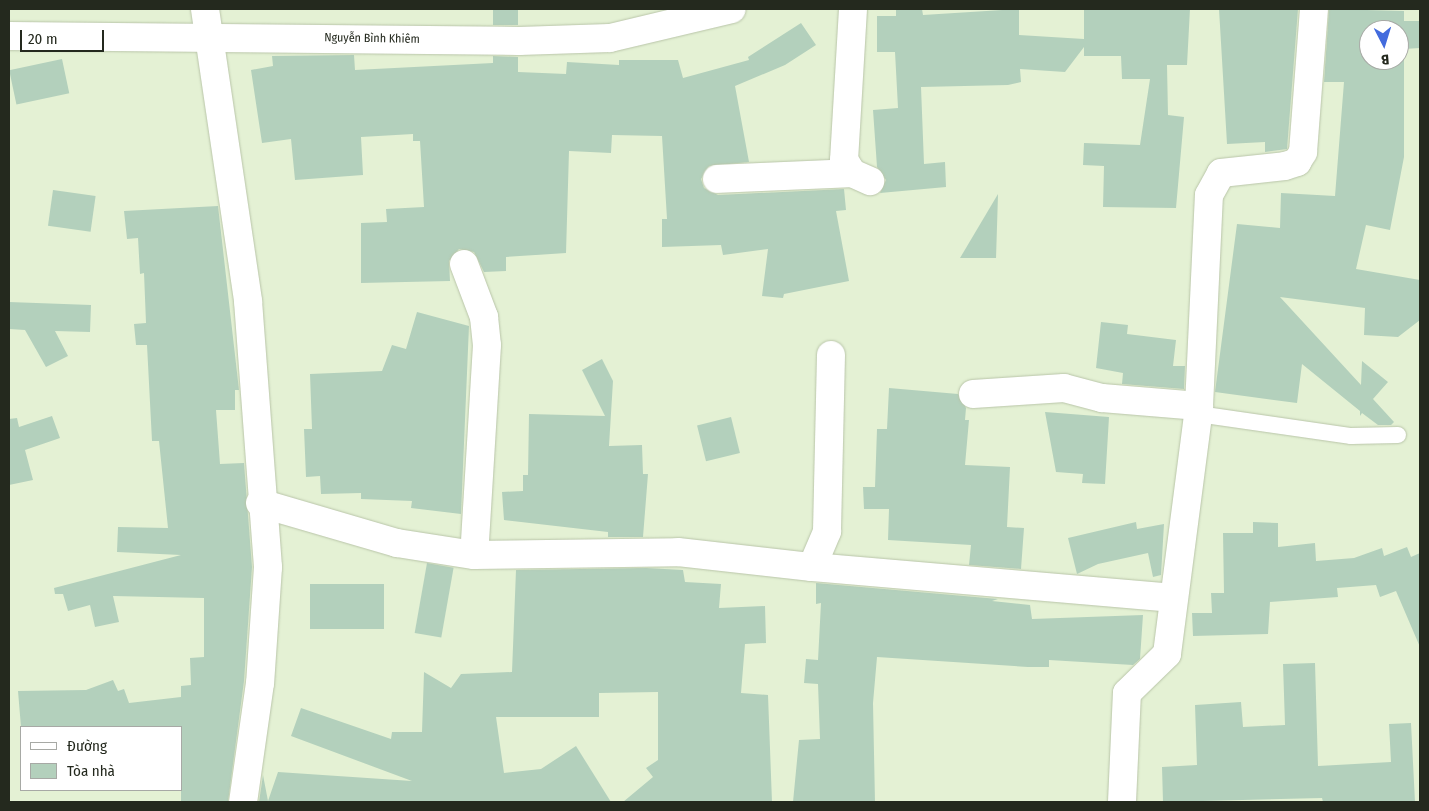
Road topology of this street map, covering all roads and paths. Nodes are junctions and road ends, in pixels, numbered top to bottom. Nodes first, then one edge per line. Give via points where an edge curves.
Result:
1 (205, 9) edge
2 (732, 9) edge
3 (853, 9) edge
4 (1314, 9) edge
5 (207, 35) junction
6 (9, 36) edge
7 (717, 178) dead end
8 (464, 264) dead end
9 (830, 355) dead end
10 (973, 394) dead end
11 (1198, 410) junction
12 (1398, 435) dead end
13 (260, 503) junction
14 (474, 555) junction
15 (812, 567) junction
16 (1172, 598) junction
17 (243, 802) edge
18 (1122, 802) edge

1 - 5 street
2 - 5 street, Nguyễn Bình Khiêm via 610,38 519,41
3 - 7 street via 844,160 861,177
4 - 11 street via 1303,152 1296,162 1285,166 1221,173 1209,195
5 - 6 street, Nguyễn Bình Khiêm
5 - 13 street via 248,301
8 - 14 street via 484,317 487,345
9 - 15 street via 827,531
10 - 11 street via 1064,388 1102,398
11 - 12 lane via 1351,436
11 - 16 street
13 - 14 street via 397,543
13 - 17 street via 268,568 260,683
14 - 15 street via 678,552
15 - 16 street
16 - 18 street via 1167,654 1126,693

